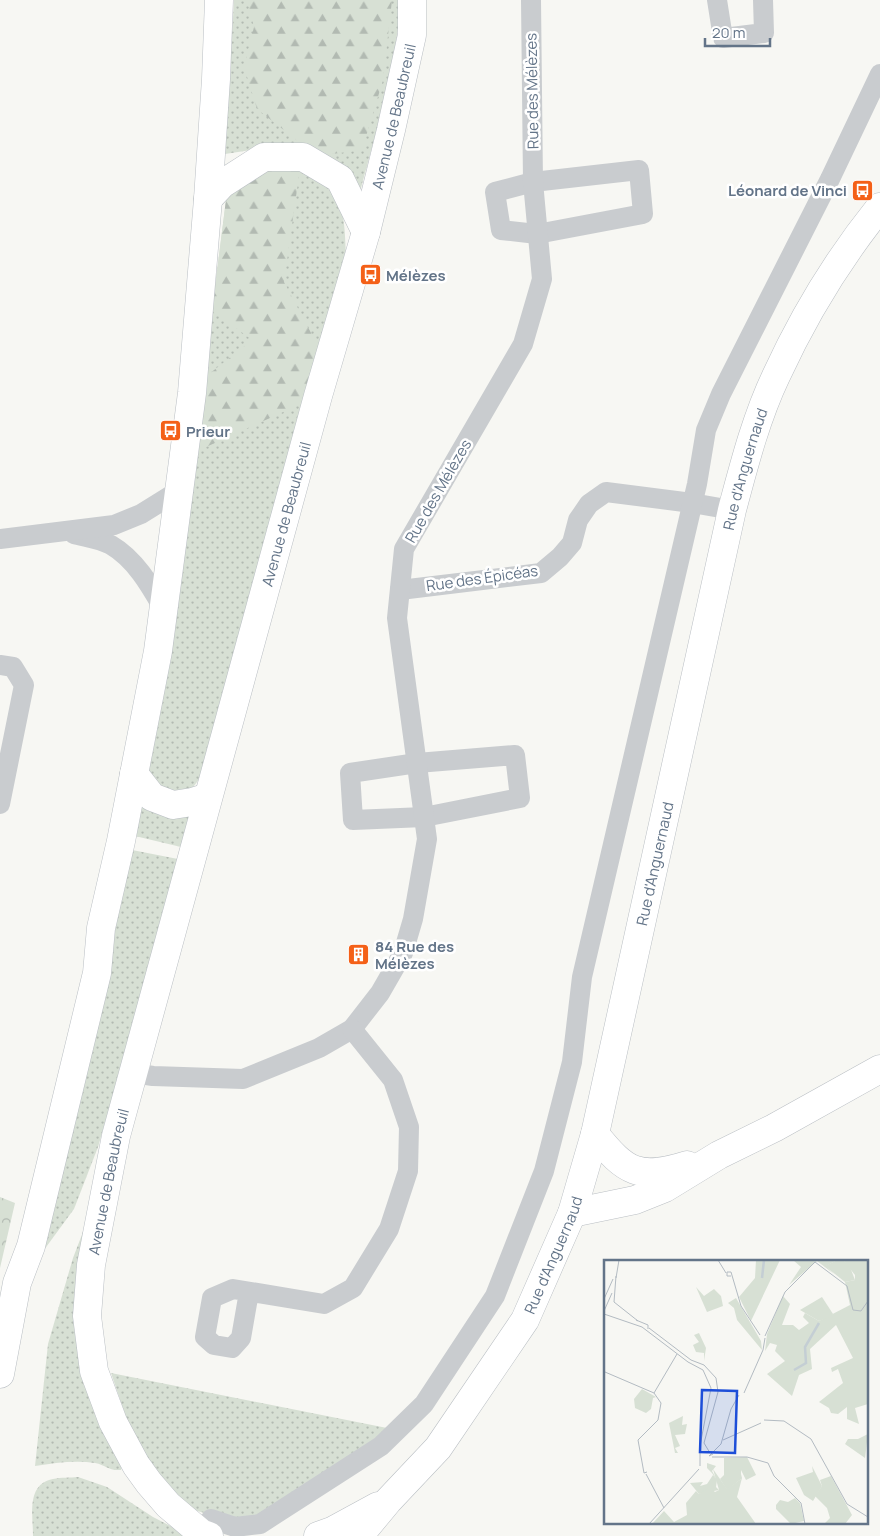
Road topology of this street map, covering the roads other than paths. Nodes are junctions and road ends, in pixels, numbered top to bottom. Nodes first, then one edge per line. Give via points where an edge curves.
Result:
1 (219, 0) edge
2 (412, 0) edge
3 (531, 0) edge
4 (717, 0) edge
5 (763, 0) edge
6 (880, 74) edge
7 (533, 182) junction
8 (208, 199) junction
9 (880, 207) edge
10 (366, 232) junction
11 (538, 234) junction
12 (178, 491) junction
13 (692, 503) junction
14 (732, 510) junction
15 (64, 532) junction
16 (0, 539) edge
17 (400, 590) junction
18 (163, 608) junction
19 (0, 665) edge
20 (417, 764) junction
21 (134, 774) junction
22 (208, 797) junction
23 (0, 804) edge
24 (424, 817) junction
25 (352, 1029) junction
26 (880, 1069) edge
27 (133, 1073) junction
28 (595, 1134) junction
29 (719, 1155) junction
30 (572, 1213) junction
31 (249, 1292) dead end
32 (0, 1374) edge
33 (388, 1501) junction
34 (203, 1535) edge
35 (318, 1536) edge
36 (360, 1536) edge

1 - 8 main road
2 - 10 main road, Avenue de Beaubreuil via 412,35
3 - 7 street, Rue des Mélèzes
4 - 5 street via 723,38 764,33
6 - 13 street via 721,394 706,430
7 - 11 street, Rue des Mélèzes
7 - 11 street via 495,192 501,230
7 - 11 street via 638,170 643,214
8 - 10 main road, Avenue de Beaubreuil via 222,184 264,157 304,157 340,179
8 - 12 main road via 192,393
9 - 14 main road, Rue d'Anguernaud via 824,283 775,376
10 - 22 main road, Avenue de Beaubreuil
11 - 17 street, Rue des Mélèzes via 542,279 523,344 404,549
12 - 15 street via 141,514 114,525
12 - 18 main road
13 - 14 street, Rue des Épicéas
13 - 17 street, Rue des Épicéas via 606,492 589,504 578,520 572,543 541,573
13 - 34 street via 582,977 572,1062 544,1171 495,1296 424,1404 380,1446 260,1524 235,1527 211,1519
14 - 28 main road, Rue d'Anguernaud
15 - 16 street
15 - 18 street via 110,544 134,564
17 - 20 street, Rue des Mélèzes via 397,618
18 - 21 main road
19 - 23 street via 13,667 24,685
20 - 24 street, Rue des Mélèzes
20 - 24 street via 350,773 353,820
20 - 24 street via 515,754 520,798
21 - 22 main road via 152,797 173,805
21 - 32 main road via 101,928 97,973 31,1246 17,1283
22 - 27 main road, Avenue de Beaubreuil
24 - 25 street, Rue des Mélèzes via 427,839 413,919 403,953 380,993
25 - 27 street, Rue des Mélèzes via 319,1048 243,1079
25 - 31 street via 393,1080 409,1126 408,1171 389,1229 353,1288 324,1304
26 - 29 main road
27 - 34 main road, Avenue de Beaubreuil via 116,1136 91,1265 88,1316 94,1371 113,1422 136,1465 168,1505
28 - 29 main road via 615,1158 637,1172 665,1172
28 - 30 main road, Rue d'Anguernaud
29 - 30 main road via 635,1200
30 - 33 main road, Rue d'Anguernaud via 525,1320 438,1448
33 - 35 main road, Rue d'Anguernaud
33 - 36 main road, Rue d'Anguernaud

